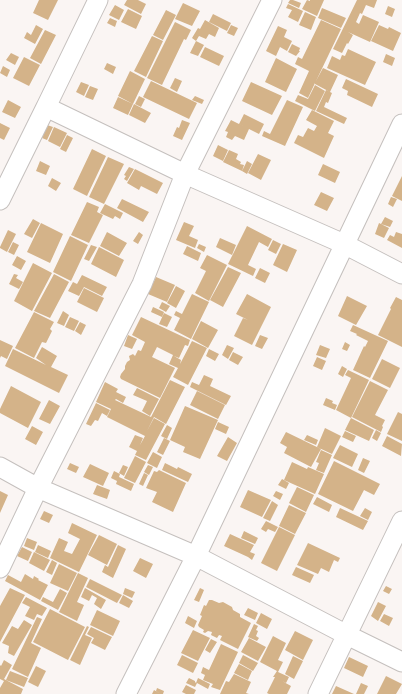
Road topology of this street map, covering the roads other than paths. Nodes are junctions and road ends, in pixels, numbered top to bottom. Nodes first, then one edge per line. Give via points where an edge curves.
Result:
1 (98, 0) edge
2 (272, 0) edge
3 (46, 106) junction
4 (402, 124) edge
5 (185, 174) junction
6 (0, 200) edge
7 (344, 244) junction
8 (402, 274) edge
9 (0, 467) edge
10 (38, 488) junction
11 (402, 521) edge
12 (196, 556) junction
13 (0, 568) edge
14 (347, 635) junction
15 (402, 662) edge
16 (126, 694) edge
17 (318, 694) edge

1 - 3 street
2 - 5 street
3 - 5 street
3 - 6 street
4 - 7 street
5 - 7 street
5 - 10 street via 142,284
7 - 8 street
7 - 12 street
9 - 10 street
10 - 12 street
10 - 13 street
11 - 14 street
12 - 14 street
12 - 16 street
14 - 15 street
14 - 17 street

